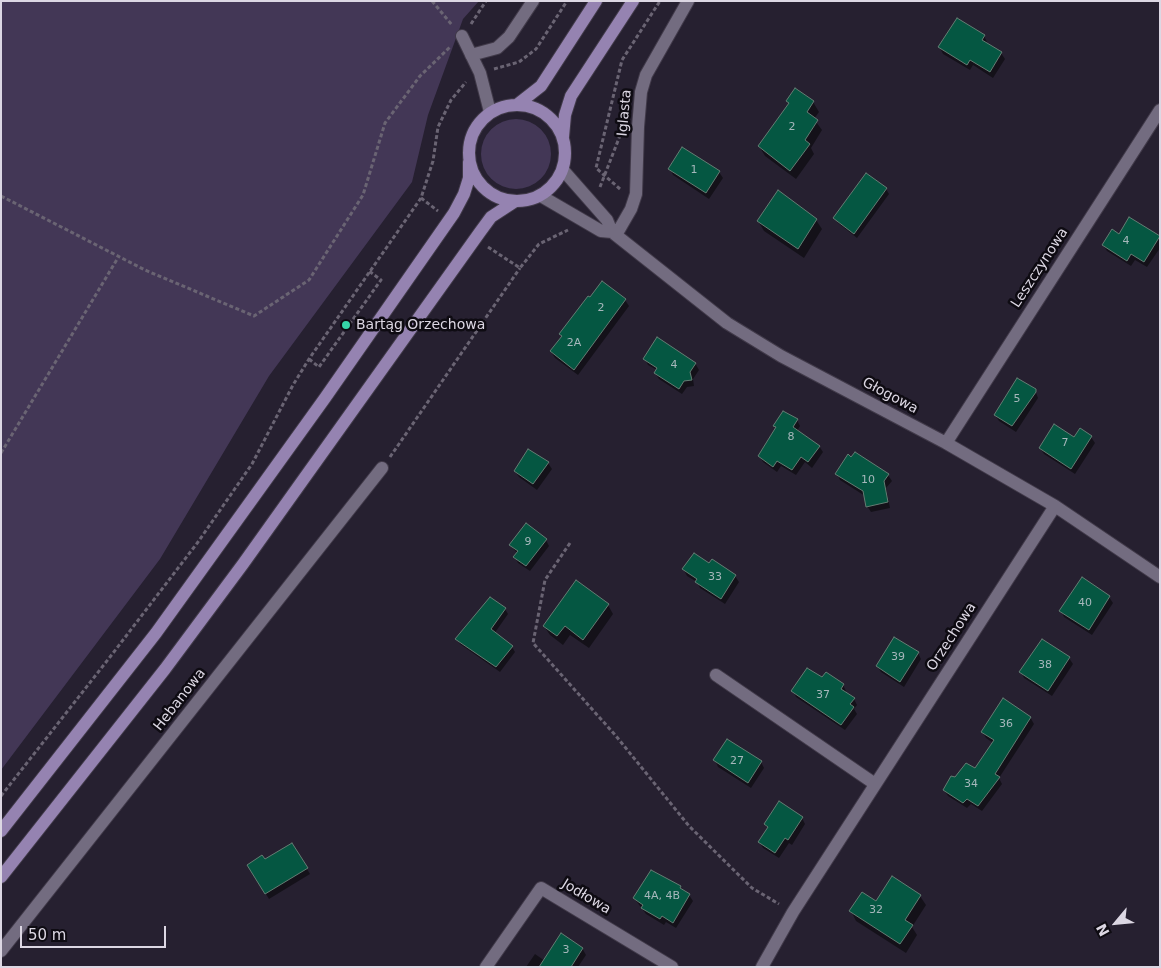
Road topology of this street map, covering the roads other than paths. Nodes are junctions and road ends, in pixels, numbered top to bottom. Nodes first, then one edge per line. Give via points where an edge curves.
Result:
1 (533, 1) edge
2 (596, 1) edge
3 (633, 1) edge
4 (688, 1) edge
5 (462, 36) road end
6 (471, 55) junction
7 (518, 104) junction
8 (1160, 110) edge
9 (490, 112) junction
10 (563, 137) junction
11 (469, 162) junction
12 (563, 170) junction
13 (541, 196) junction
14 (514, 202) junction
15 (614, 234) junction
16 (946, 443) junction
17 (382, 468) road end
18 (1055, 506) junction
19 (1160, 577) edge
20 (716, 675) dead end
21 (875, 784) junction
22 (1, 831) edge
23 (1, 877) edge
24 (1, 951) edge
25 (486, 967) edge
26 (672, 967) edge
27 (762, 967) edge

1 - 6 street via 509,37 497,48
2 - 7 main road via 541,86
3 - 10 main road via 571,96 564,115
4 - 15 street, Iglasta via 646,75 638,127 636,194 631,209
5 - 6 street
6 - 9 street via 480,73
7 - 9 main road
7 - 10 main road via 545,114
8 - 16 street, Leszczynowa
9 - 11 main road via 479,121 472,134
10 - 12 main road via 566,153
11 - 14 main road via 480,186 502,200
11 - 22 main road via 464,194 450,220 320,406 156,633
12 - 13 main road via 554,185
12 - 15 street, Głogowa via 607,220
13 - 14 main road
13 - 15 street, Głogowa via 600,231
14 - 23 main road via 491,218 475,238 238,572
15 - 16 street, Głogowa via 727,323 781,356
16 - 18 street, Głogowa
17 - 24 street, Hebanowa
18 - 19 street, Głogowa
18 - 21 street, Orzechowa
20 - 21 street
21 - 27 street, Orzechowa via 793,912
25 - 26 street, Jodłowa via 541,888

